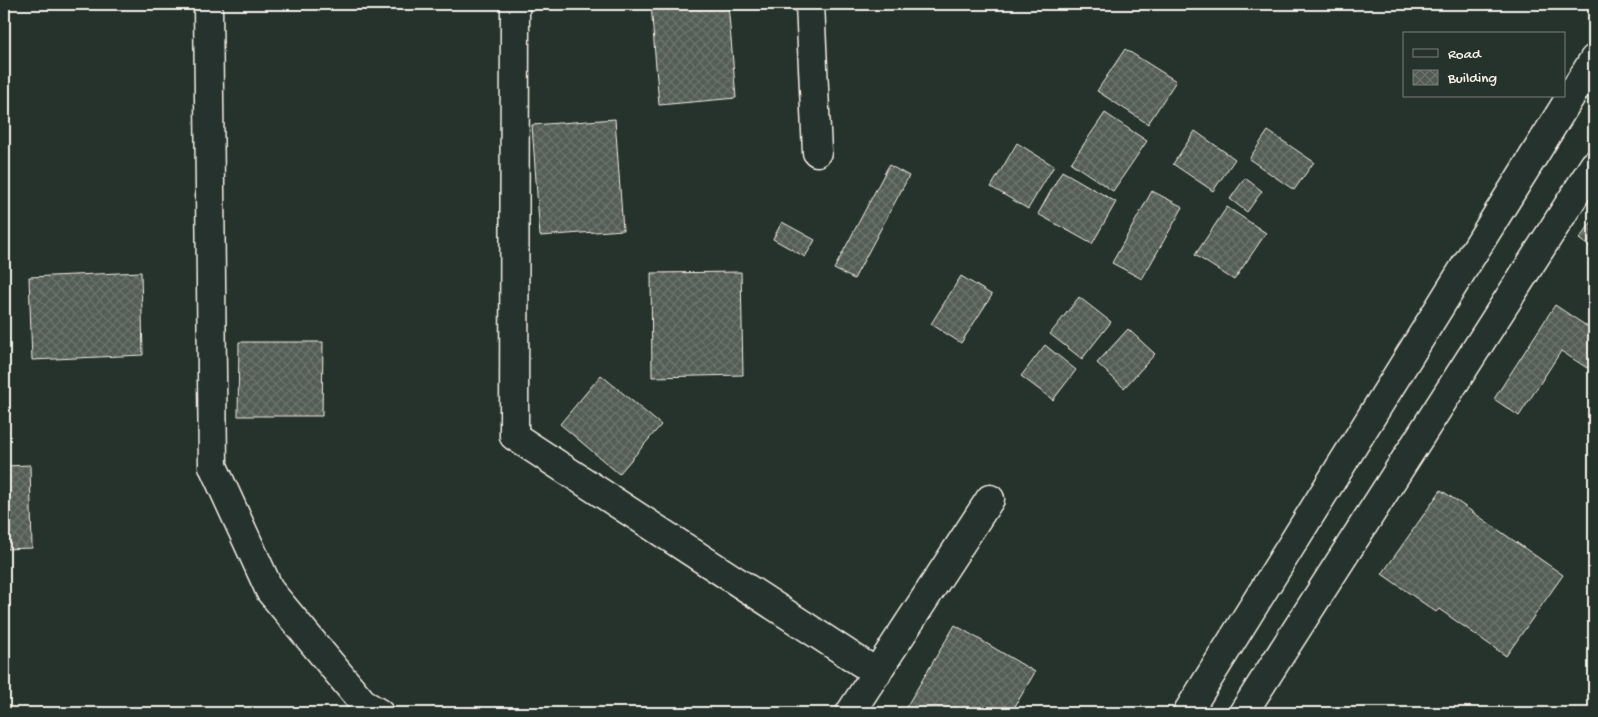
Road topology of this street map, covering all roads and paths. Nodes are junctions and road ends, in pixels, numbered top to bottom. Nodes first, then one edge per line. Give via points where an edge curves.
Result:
1 (208, 4) edge
2 (515, 4) edge
3 (810, 4) edge
4 (1594, 59) edge
5 (817, 152) dead end
6 (1594, 165) edge
7 (990, 499) dead end
8 (877, 673) junction
9 (379, 713) edge
10 (850, 713) edge
11 (1187, 713) edge
12 (1243, 713) edge

1 - 9 street via 213,466 270,591 364,704
2 - 8 street via 514,436
3 - 5 street
4 - 11 street
6 - 12 street
7 - 8 street
8 - 10 street

